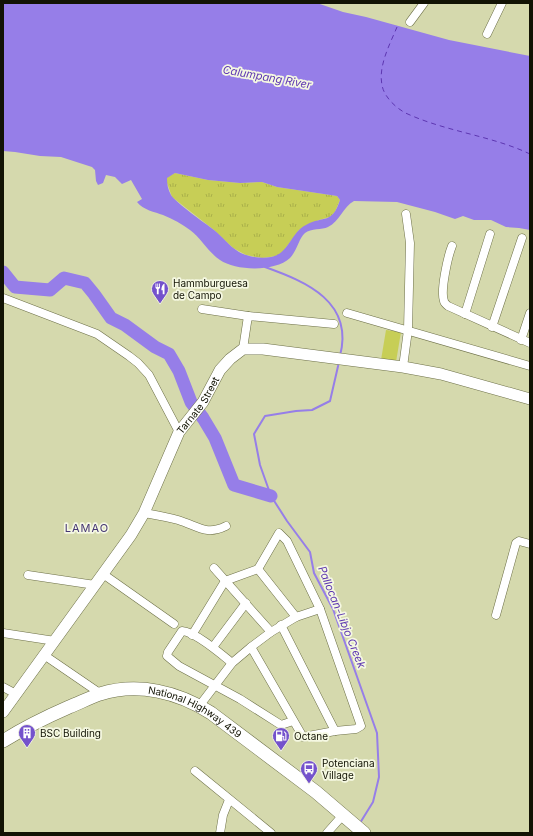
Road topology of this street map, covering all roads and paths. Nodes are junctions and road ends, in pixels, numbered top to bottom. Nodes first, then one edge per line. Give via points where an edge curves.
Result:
1 (424, 3) edge
2 (502, 3) edge
3 (410, 22) dead end
4 (487, 34) dead end
5 (406, 214) dead end
6 (490, 234) dead end
7 (522, 238) dead end
8 (452, 246) dead end
9 (3, 298) edge
10 (202, 309) dead end
11 (347, 313) dead end
12 (530, 313) edge
13 (465, 314) junction
14 (248, 316) junction
15 (334, 324) dead end
16 (492, 327) junction
17 (408, 330) junction
18 (521, 340) junction
19 (530, 343) edge
20 (244, 349) junction
21 (530, 366) edge
22 (403, 367) junction
23 (530, 399) edge
24 (179, 432) junction
25 (144, 513) junction
26 (226, 526) dead end
27 (530, 544) edge
28 (214, 568) dead end
29 (258, 569) junction
30 (103, 574) junction
31 (28, 576) dead end
32 (225, 581) junction
33 (95, 585) junction
34 (246, 603) junction
35 (320, 609) junction
36 (496, 615) dead end
37 (296, 617) junction
38 (174, 624) dead end
39 (281, 625) junction
40 (271, 632) junction
41 (3, 633) edge
42 (192, 635) junction
43 (55, 640) junction
44 (212, 647) junction
45 (251, 647) junction
46 (44, 655) junction
47 (232, 663) junction
48 (214, 685) junction
49 (3, 686) edge
50 (16, 694) junction
51 (101, 694) junction
52 (200, 706) junction
53 (3, 712) edge
54 (293, 721) junction
55 (335, 731) junction
56 (3, 741) edge
57 (195, 771) dead end
58 (229, 800) junction
59 (346, 817) junction
60 (220, 833) edge
61 (271, 833) edge
62 (327, 833) edge
63 (364, 833) edge

1 - 3 street
2 - 4 street
5 - 17 street via 410,243
6 - 13 street
7 - 16 street
8 - 13 street via 446,267 444,302
9 - 24 street via 97,334 129,356 148,375
10 - 14 street
11 - 17 street
12 - 18 street
13 - 16 street
14 - 15 street
14 - 20 street
16 - 18 street
17 - 21 street
17 - 22 street
18 - 19 street
20 - 22 street via 253,348
20 - 24 street, Tarnate Street via 220,370 203,402
22 - 23 street via 440,374
24 - 25 street, Tarnate Street
25 - 26 street via 209,530
25 - 30 street, Tarnate Street
27 - 36 street via 519,541 516,543
28 - 32 street
29 - 32 street
29 - 35 street via 279,533 288,541
29 - 37 street
30 - 33 street, Tarnate Street
30 - 38 street
31 - 33 street
32 - 34 street
32 - 42 street
33 - 43 street, Tarnate Street
34 - 40 street
34 - 44 street
35 - 37 street
35 - 55 street via 361,726 356,729
37 - 39 street
39 - 40 street
39 - 55 street
40 - 45 street
41 - 43 street
42 - 44 street
42 - 48 street via 182,631 168,656 179,666
43 - 46 street, Tarnate Street
44 - 47 street
45 - 47 street
45 - 54 street
46 - 50 street, Tarnate Street
46 - 51 street
47 - 48 street
48 - 52 street
48 - 54 street via 281,725
49 - 50 street
50 - 53 street, Tarnate Street
51 - 52 main road, National Highway 439 via 136,688 154,690 172,694
51 - 56 main road, National Highway 439 via 50,715
52 - 59 main road, National Highway 439
54 - 55 street via 303,737
57 - 58 street
58 - 60 street
58 - 61 street
59 - 62 street
59 - 63 main road, National Highway 439

